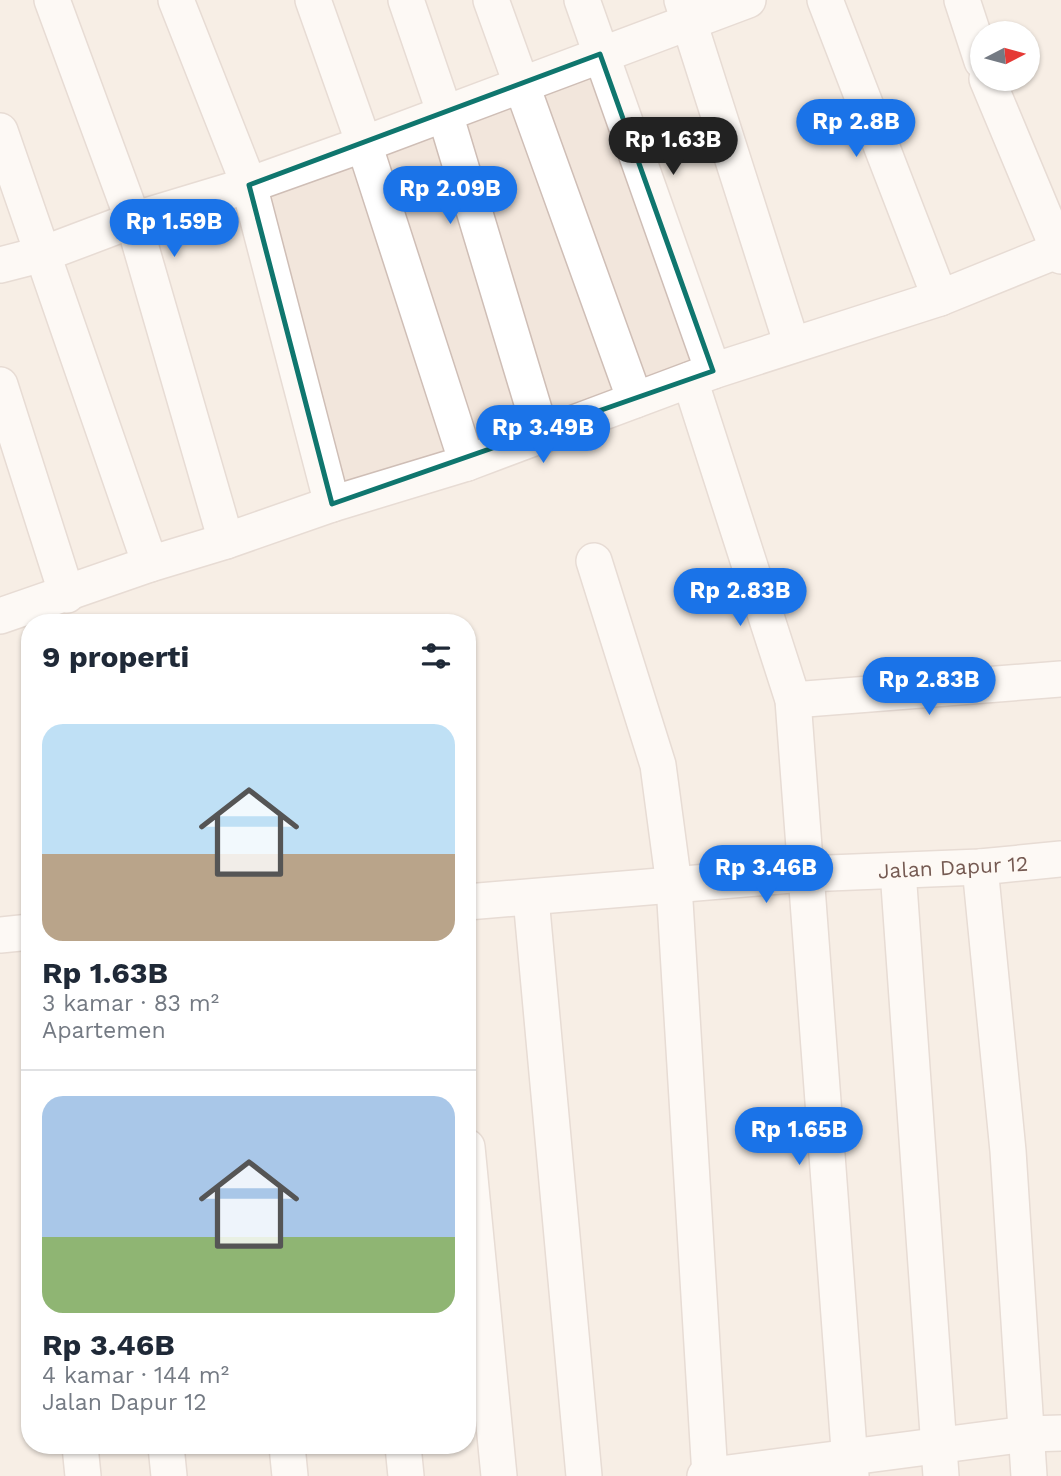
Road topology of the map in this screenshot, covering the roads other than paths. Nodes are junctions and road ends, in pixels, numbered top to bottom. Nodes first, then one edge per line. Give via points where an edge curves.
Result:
1 (52, 0) edge
2 (176, 0) edge
3 (313, 0) edge
4 (406, 0) edge
5 (491, 0) edge
6 (582, 0) edge
7 (748, 0) edge
8 (825, 0) edge
9 (962, 0) edge
10 (686, 11) edge
11 (970, 24) edge
12 (600, 54) junction
13 (521, 85) junction
14 (992, 91) edge
15 (445, 114) junction
16 (0, 131) edge
17 (364, 144) junction
18 (249, 185) junction
19 (134, 220) junction
20 (1060, 251) edge
21 (43, 254) junction
22 (0, 265) edge
23 (940, 298) junction
24 (792, 345) junction
25 (701, 376) junction
26 (0, 385) edge
27 (635, 400) junction
28 (542, 436) junction
29 (467, 463) junction
30 (332, 505) junction
31 (226, 541) junction
32 (594, 561) dead end
33 (150, 564) junction
34 (67, 595) junction
35 (0, 617) edge
36 (1061, 679) edge
37 (793, 700) junction
38 (1061, 859) edge
39 (980, 867) junction
40 (898, 871) junction
41 (804, 874) junction
42 (674, 885) junction
43 (531, 898) junction
44 (476, 901) edge
45 (21, 933) edge
46 (0, 935) edge
47 (476, 1240) edge
48 (1061, 1433) edge
49 (1027, 1434) junction
50 (81, 1454) edge
51 (167, 1454) edge
52 (288, 1454) edge
53 (404, 1454) edge
54 (940, 1461) edge
55 (851, 1466) edge
56 (83, 1476) edge
57 (169, 1476) edge
58 (290, 1476) edge
59 (405, 1476) edge
60 (499, 1476) edge
61 (584, 1476) edge
62 (709, 1476) edge
63 (1029, 1476) edge

1 - 19 street
2 - 18 street
3 - 17 street
4 - 15 street
5 - 13 street
6 - 12 street
7 - 10 street
8 - 23 street
9 - 11 street
10 - 12 street
10 - 24 street
12 - 13 street
12 - 25 street
13 - 15 street
13 - 27 street
14 - 20 street
15 - 17 street
15 - 28 street
16 - 21 street
17 - 18 street
17 - 29 street
18 - 19 street
18 - 30 street
19 - 21 street
19 - 31 street
20 - 23 street
21 - 22 street
21 - 33 street
23 - 24 street
24 - 25 street
25 - 27 street
25 - 37 street
26 - 34 street
27 - 28 street
28 - 29 street
29 - 30 street
30 - 31 street
31 - 33 street
32 - 42 street via 658,765
33 - 34 street
34 - 35 street
36 - 37 street
37 - 41 street
38 - 39 street, Jalan Dapur 12
39 - 40 street, Jalan Dapur 12
39 - 49 street via 1008,1151
40 - 41 street, Jalan Dapur 12
40 - 54 street
41 - 42 street, Jalan Dapur 12
41 - 55 street
42 - 43 street, Jalan Dapur 12
42 - 62 street
43 - 44 street, Jalan Dapur 12
43 - 61 street
45 - 46 street
47 - 60 street
48 - 49 street
49 - 54 street
49 - 63 street
50 - 56 street
51 - 57 street
52 - 58 street
53 - 59 street
54 - 55 street
55 - 62 street

